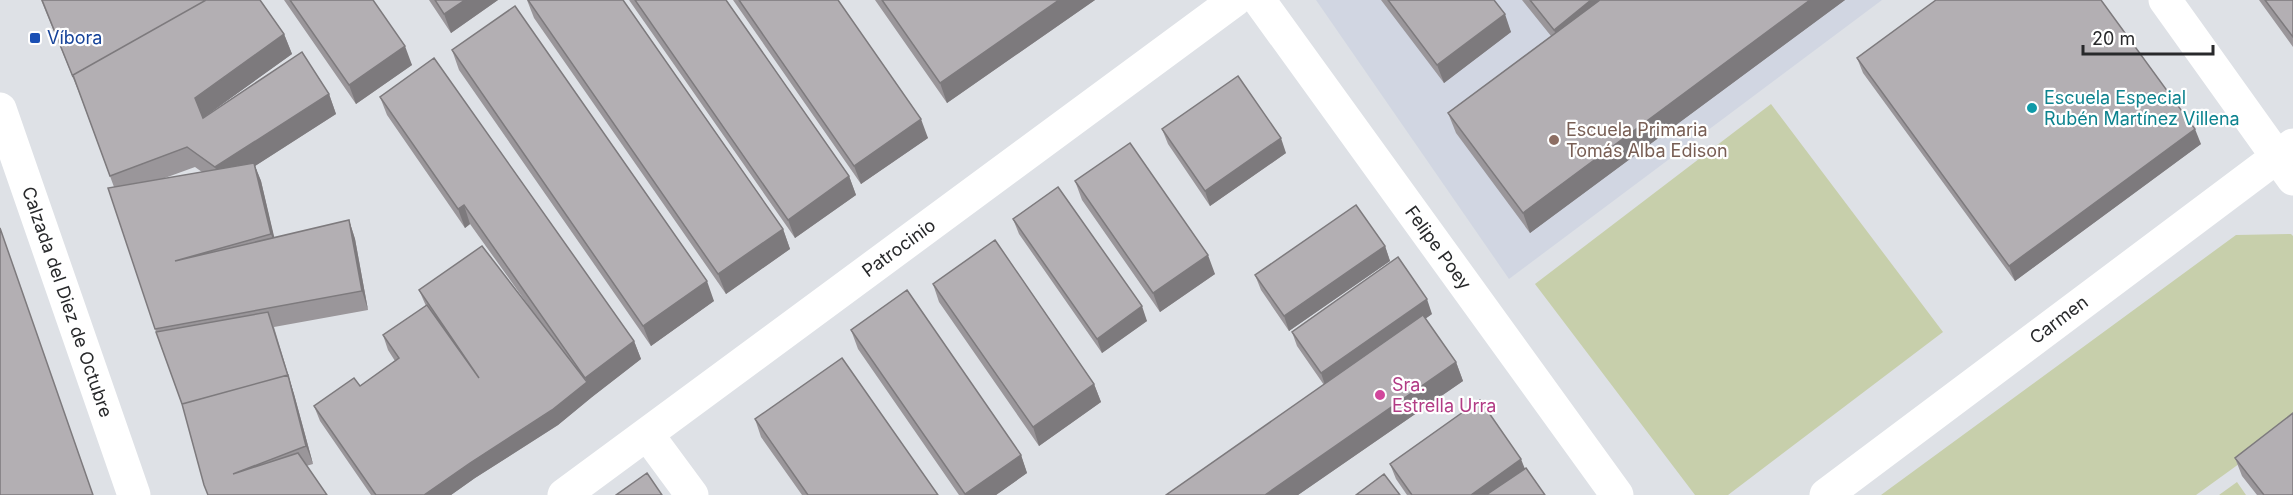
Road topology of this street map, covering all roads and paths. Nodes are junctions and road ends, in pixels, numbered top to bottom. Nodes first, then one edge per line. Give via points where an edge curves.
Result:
1 (1234, 0) edge
2 (1259, 0) edge
3 (2165, 0) edge
4 (0, 110) edge
5 (2288, 161) edge
6 (647, 434) junction
7 (134, 495) edge
8 (564, 495) edge
9 (692, 495) edge
10 (1617, 495) edge
11 (1826, 495) edge

1 - 6 street, Patrocinio
2 - 10 street, Felipe Poey
3 - 5 street
4 - 7 street, Calzada del Diez de Octubre
5 - 11 street, Carmen
6 - 8 street, Patrocinio
6 - 9 street

